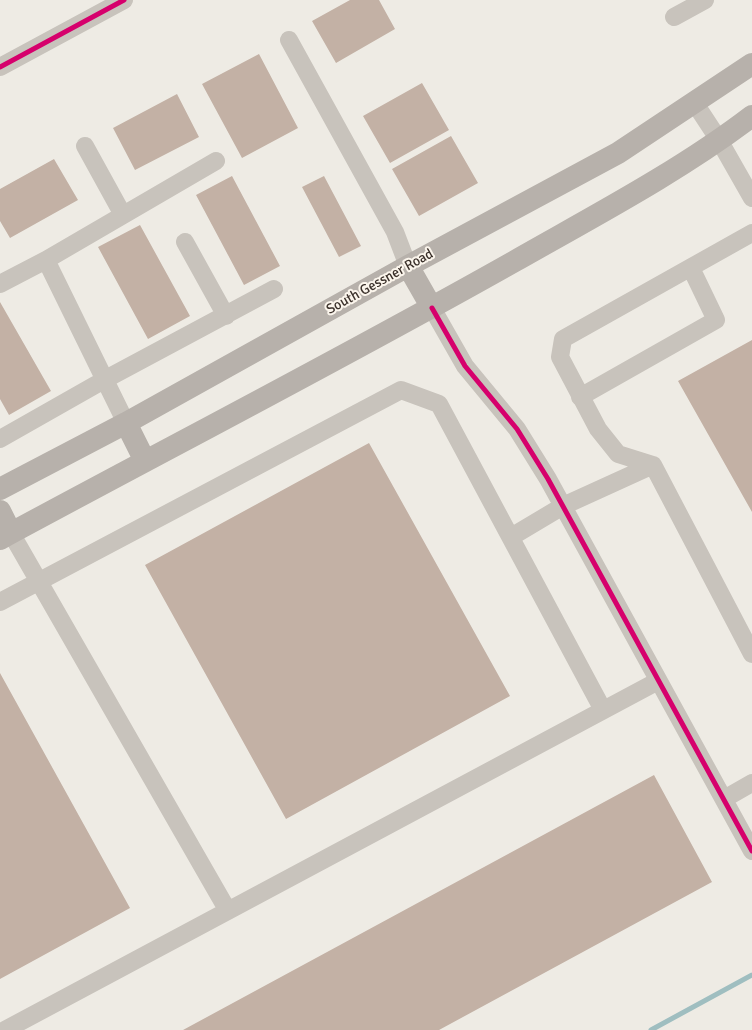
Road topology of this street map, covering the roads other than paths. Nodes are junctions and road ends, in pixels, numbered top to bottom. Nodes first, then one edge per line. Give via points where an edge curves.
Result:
1 (124, 0) edge
2 (705, 0) edge
3 (674, 17) dead end
4 (290, 40) dead end
5 (752, 64) edge
6 (0, 67) edge
7 (694, 102) junction
8 (752, 116) edge
9 (720, 140) junction
10 (85, 146) dead end
11 (216, 161) dead end
12 (752, 198) edge
13 (123, 215) junction
14 (752, 233) edge
15 (185, 242) dead end
16 (46, 260) junction
17 (408, 266) junction
18 (691, 268) junction
19 (0, 284) edge
20 (274, 289) dead end
21 (432, 308) junction
22 (226, 316) junction
23 (104, 380) junction
24 (580, 397) junction
25 (126, 424) junction
26 (0, 439) edge
27 (145, 461) junction
28 (653, 465) junction
29 (0, 488) edge
30 (563, 506) junction
31 (0, 511) edge
32 (6, 536) edge
33 (510, 537) junction
34 (38, 580) junction
35 (0, 602) edge
36 (752, 654) edge
37 (658, 681) junction
38 (603, 710) junction
39 (752, 783) edge
40 (724, 800) junction
41 (752, 851) edge
42 (228, 911) junction
43 (6, 1030) edge

1 - 6 street
2 - 3 street
4 - 17 street via 395,232
5 - 7 main road, South Gessner Road
7 - 9 street
7 - 17 main road, South Gessner Road via 618,153
8 - 9 main road
9 - 12 street
9 - 21 main road
10 - 13 street
11 - 13 street
13 - 16 street
14 - 18 street
15 - 22 street
16 - 19 street
16 - 23 street
17 - 21 main road
17 - 25 main road, South Gessner Road
18 - 24 street via 563,339 560,357
18 - 24 street via 716,320
20 - 22 street
21 - 27 main road
21 - 30 street via 465,366 517,429
22 - 23 street
23 - 25 street
23 - 26 street
24 - 28 street via 598,429 618,454
25 - 27 main road
25 - 29 main road, South Gessner Road
27 - 32 main road
28 - 30 street
28 - 36 street
30 - 33 street
30 - 37 street
31 - 32 main road
32 - 34 street
33 - 34 street via 439,404 401,390
33 - 38 street
34 - 35 street
34 - 42 street
37 - 38 street
37 - 40 street
38 - 42 street
39 - 40 street
40 - 41 street
42 - 43 street

